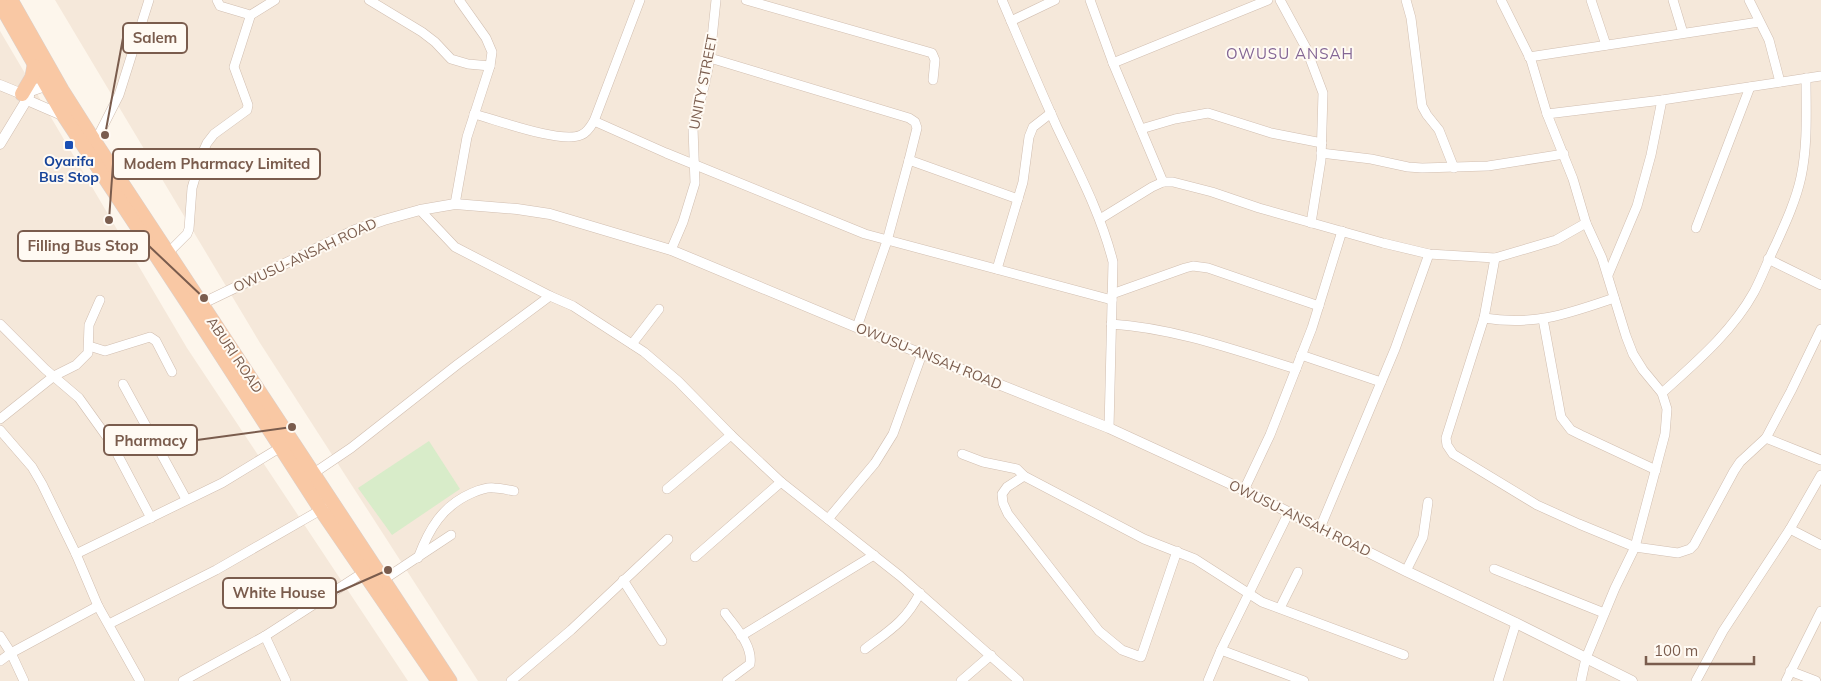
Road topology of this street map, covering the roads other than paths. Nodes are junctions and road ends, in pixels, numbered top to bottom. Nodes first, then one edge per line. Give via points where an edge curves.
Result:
1 (10, 0) edge
2 (149, 0) edge
3 (217, 0) edge
4 (275, 0) edge
5 (369, 0) edge
6 (459, 0) edge
7 (640, 0) edge
8 (716, 0) edge
9 (746, 0) edge
10 (1002, 0) edge
11 (1055, 0) edge
12 (1090, 0) edge
13 (1268, 0) edge
14 (1280, 0) edge
15 (1406, 0) edge
16 (1501, 0) edge
17 (1591, 0) edge
18 (1673, 0) edge
19 (1749, 0) edge
20 (0, 4) edge
21 (249, 16) junction
22 (1011, 21) junction
23 (1759, 22) junction
24 (1683, 33) junction
25 (1606, 45) junction
26 (1529, 57) junction
27 (710, 58) junction
28 (1112, 63) junction
29 (34, 66) junction
30 (490, 66) junction
31 (1821, 76) edge
32 (1806, 78) junction
33 (933, 80) dead end
34 (1780, 82) junction
35 (0, 85) edge
36 (45, 86) junction
37 (1750, 87) junction
38 (62, 90) junction
39 (26, 95) junction
40 (1662, 100) junction
41 (474, 114) junction
42 (1051, 114) junction
43 (1548, 114) junction
44 (64, 116) junction
45 (594, 121) junction
46 (1140, 129) junction
47 (95, 142) junction
48 (1322, 143) junction
49 (0, 144) edge
50 (1322, 153) junction
51 (1564, 154) junction
52 (909, 160) junction
53 (695, 164) junction
54 (1454, 168) junction
55 (1163, 182) junction
56 (1018, 200) junction
57 (455, 204) junction
58 (420, 210) junction
59 (1100, 219) junction
60 (1312, 223) junction
61 (1586, 223) junction
62 (1696, 228) dead end
63 (1342, 231) junction
64 (887, 241) junction
65 (671, 250) junction
66 (168, 253) junction
67 (1429, 254) junction
68 (1495, 258) junction
69 (1768, 259) junction
70 (997, 269) junction
71 (1608, 274) junction
72 (1821, 285) edge
73 (550, 296) junction
74 (1112, 297) junction
75 (1614, 298) junction
76 (100, 300) dead end
77 (201, 304) junction
78 (1319, 306) junction
79 (659, 310) dead end
80 (1484, 318) junction
81 (1543, 319) junction
82 (0, 324) edge
83 (1111, 324) junction
84 (857, 327) junction
85 (1821, 329) edge
86 (632, 344) junction
87 (90, 346) junction
88 (922, 354) junction
89 (1301, 355) junction
90 (1296, 369) junction
91 (172, 372) dead end
92 (54, 376) junction
93 (1381, 382) junction
94 (123, 384) dead end
95 (1662, 393) junction
96 (0, 419) edge
97 (1109, 428) junction
98 (0, 430) edge
99 (731, 435) junction
100 (1766, 438) junction
101 (281, 447) junction
102 (962, 454) dead end
103 (1821, 460) edge
104 (1656, 470) junction
105 (314, 473) junction
106 (1821, 475) edge
107 (1024, 476) junction
108 (781, 482) junction
109 (667, 488) dead end
110 (1244, 490) junction
111 (514, 491) dead end
112 (186, 499) junction
113 (1428, 502) dead end
114 (327, 506) junction
115 (1289, 512) junction
116 (151, 518) junction
117 (828, 519) junction
118 (1320, 528) junction
119 (1790, 529) junction
120 (451, 535) dead end
121 (668, 538) dead end
122 (1821, 545) edge
123 (1635, 547) junction
124 (1177, 551) junction
125 (76, 554) junction
126 (874, 555) junction
127 (695, 557) dead end
128 (418, 558) junction
129 (1494, 569) dead end
130 (1406, 571) junction
131 (364, 572) junction
132 (1298, 572) dead end
133 (383, 580) junction
134 (623, 580) junction
135 (920, 593) junction
136 (1250, 594) junction
137 (98, 606) junction
138 (1280, 608) junction
139 (1821, 611) edge
140 (725, 613) dead end
141 (1604, 614) junction
142 (1516, 622) junction
143 (108, 624) junction
144 (0, 636) edge
145 (265, 636) junction
146 (741, 636) junction
147 (662, 640) dead end
148 (865, 649) dead end
149 (1221, 650) junction
150 (11, 653) junction
151 (991, 655) junction
152 (1404, 655) dead end
153 (1586, 658) junction
154 (0, 661) edge
155 (1790, 671) junction
156 (24, 681) edge
157 (140, 681) edge
158 (183, 681) edge
159 (286, 681) edge
160 (438, 681) edge
161 (450, 681) edge
162 (510, 681) edge
163 (727, 681) edge
164 (961, 681) edge
165 (1019, 681) edge
166 (1208, 681) edge
167 (1304, 681) edge
168 (1498, 681) edge
169 (1581, 681) edge
170 (1632, 681) edge
171 (1696, 681) edge
172 (1786, 681) edge
173 (1816, 681) edge

1 - 38 highway, ABURI ROAD
2 - 47 street via 118,95
3 - 21 street via 220,6
4 - 21 street
5 - 30 street via 422,32 451,59
6 - 30 street via 490,46
7 - 45 street
8 - 27 street, UNITY STREET
9 - 33 street via 932,53 935,60
10 - 22 street
11 - 22 street
12 - 28 street
13 - 28 street
14 - 48 street via 1306,48 1322,87
15 - 54 street via 1422,106 1439,130
16 - 26 street
17 - 25 street
18 - 24 street
19 - 23 street
20 - 29 highway, ABURI ROAD
21 - 66 street via 234,66 248,105 207,143 192,188 189,229
22 - 42 street
23 - 24 street
23 - 34 street via 1769,40
24 - 25 street
25 - 26 street
26 - 43 street
27 - 52 street via 913,120 917,128
27 - 53 street, UNITY STREET via 693,128
28 - 46 street
29 - 36 highway, ABURI ROAD
29 - 39 highway
30 - 41 street
31 - 32 street
32 - 34 street
32 - 69 street via 1806,138 1801,176 1794,201
34 - 37 street
35 - 39 street
36 - 38 street
36 - 39 street
36 - 44 highway, ABURI ROAD
37 - 40 street
37 - 62 street
38 - 47 highway, ABURI ROAD
39 - 44 street
39 - 49 street
40 - 43 street
40 - 71 street via 1637,206
41 - 45 street via 550,135 573,137 585,134
41 - 57 street
42 - 56 street via 1033,127
42 - 59 street
43 - 51 street
44 - 101 highway, ABURI ROAD
45 - 53 street
46 - 48 street via 1208,113 1271,133
46 - 55 street
47 - 66 highway, ABURI ROAD
48 - 50 street
50 - 54 street via 1408,167
50 - 60 street
51 - 54 street via 1510,164
51 - 61 street
52 - 56 street
52 - 64 street
53 - 64 street
53 - 65 street, UNITY STREET via 695,183
55 - 59 street
55 - 60 street via 1212,192
56 - 70 street
57 - 58 street, OWUSU-ANSAH ROAD
57 - 65 street, OWUSU-ANSAH ROAD via 518,208 550,214
58 - 73 street via 455,247
58 - 77 street, OWUSU-ANSAH ROAD via 355,230
59 - 74 street via 1113,262
60 - 63 street
61 - 68 street via 1556,240
61 - 71 street
63 - 67 street
63 - 78 street
64 - 70 street
64 - 84 street
65 - 84 street, OWUSU-ANSAH ROAD
66 - 77 highway, ABURI ROAD
67 - 68 street
67 - 93 street
68 - 80 street
69 - 72 street
69 - 95 street via 1753,293 1738,316 1707,351
70 - 74 street
71 - 75 street
73 - 86 street via 573,306
73 - 105 street
74 - 78 street via 1185,268 1199,266
74 - 83 street
75 - 81 street
75 - 95 street via 1633,354
76 - 87 street via 88,325
77 - 105 highway, ABURI ROAD
78 - 89 street
79 - 86 street
80 - 81 street
80 - 123 street via 1446,438 1450,450 1537,504
81 - 104 street via 1559,409 1565,424 1571,430
82 - 92 street
83 - 90 street via 1140,326 1210,342
83 - 97 street
84 - 88 street, OWUSU-ANSAH ROAD
85 - 100 street
86 - 99 street via 678,380
87 - 91 street via 104,351 150,337 156,341
87 - 92 street via 76,364
88 - 97 street, OWUSU-ANSAH ROAD
88 - 117 street via 893,434 874,463
89 - 90 street
89 - 93 street
90 - 110 street
92 - 96 street
92 - 116 street via 79,398 112,444
93 - 118 street
94 - 112 street
95 - 104 street via 1667,409
97 - 110 street, OWUSU-ANSAH ROAD
98 - 125 street via 37,475
99 - 108 street
99 - 109 street
100 - 103 street
100 - 123 street via 1740,462 1690,549 1678,553
101 - 112 street via 239,474
101 - 114 highway, ABURI ROAD
102 - 107 street via 1017,469
104 - 123 street
105 - 114 highway, ABURI ROAD
106 - 119 street
107 - 124 street via 1144,539
107 - 124 street via 1002,494 1008,514 1099,630 1122,650 1141,657
108 - 117 street
108 - 127 street
110 - 115 street, OWUSU-ANSAH ROAD
111 - 128 street via 486,488 448,506 431,530
112 - 116 street
113 - 130 street via 1423,537
114 - 131 highway, ABURI ROAD
114 - 133 highway, ABURI ROAD
114 - 143 street via 216,570
115 - 118 street, OWUSU-ANSAH ROAD
115 - 136 street
116 - 125 street
117 - 126 street
118 - 130 street, OWUSU-ANSAH ROAD
119 - 122 street
119 - 171 street via 1728,624
120 - 128 street
121 - 134 street
123 - 141 street
124 - 136 street
125 - 137 street
126 - 135 street
126 - 146 street
128 - 133 street
129 - 141 street
130 - 142 street, OWUSU-ANSAH ROAD
131 - 145 street
131 - 160 highway, ABURI ROAD
132 - 138 street
133 - 161 highway, ABURI ROAD
134 - 147 street
134 - 162 street via 571,630
135 - 148 street via 899,624
135 - 151 street
136 - 138 street
136 - 149 street
137 - 143 street
137 - 150 street
138 - 152 street
139 - 155 street
140 - 146 street
141 - 153 street
142 - 153 street, OWUSU-ANSAH ROAD
142 - 168 street
143 - 157 street
144 - 150 street
145 - 158 street
145 - 159 street
146 - 163 street via 750,652 750,664
149 - 166 street
149 - 167 street
150 - 154 street
150 - 156 street
151 - 164 street
151 - 165 street
153 - 169 street
153 - 170 street, OWUSU-ANSAH ROAD
155 - 172 street
155 - 173 street

